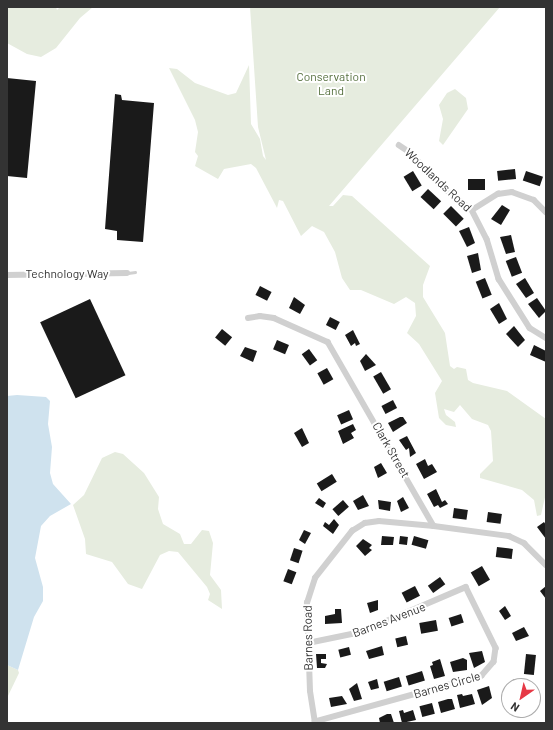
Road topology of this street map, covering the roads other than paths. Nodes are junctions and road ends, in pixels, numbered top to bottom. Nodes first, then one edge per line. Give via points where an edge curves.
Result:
1 (399, 144) dead end
2 (472, 210) junction
3 (546, 212) edge
4 (136, 272) dead end
5 (127, 273) joint
6 (7, 275) edge
7 (248, 318) dead end
8 (546, 338) edge
9 (434, 526) junction
10 (546, 565) edge
11 (466, 587) joint
12 (308, 643) junction
13 (315, 723) edge

1 - 2 street, Woodlands Road via 411,153 440,185
2 - 3 street via 498,194 512,192 534,200
2 - 8 street, Woodlands Road via 487,239 499,279 530,328
4 - 5 lane
5 - 6 street, Technology Way
7 - 9 street, Clark Street via 274,318 328,342
9 - 10 street via 509,536 524,543
9 - 12 street, Barnes Road via 379,521 365,523 352,531 312,584 307,603
11 - 12 street, Barnes Avenue via 372,628 343,637
11 - 13 street, Barnes Circle via 496,648 494,662 485,674
12 - 13 street, Barnes Road via 310,691

